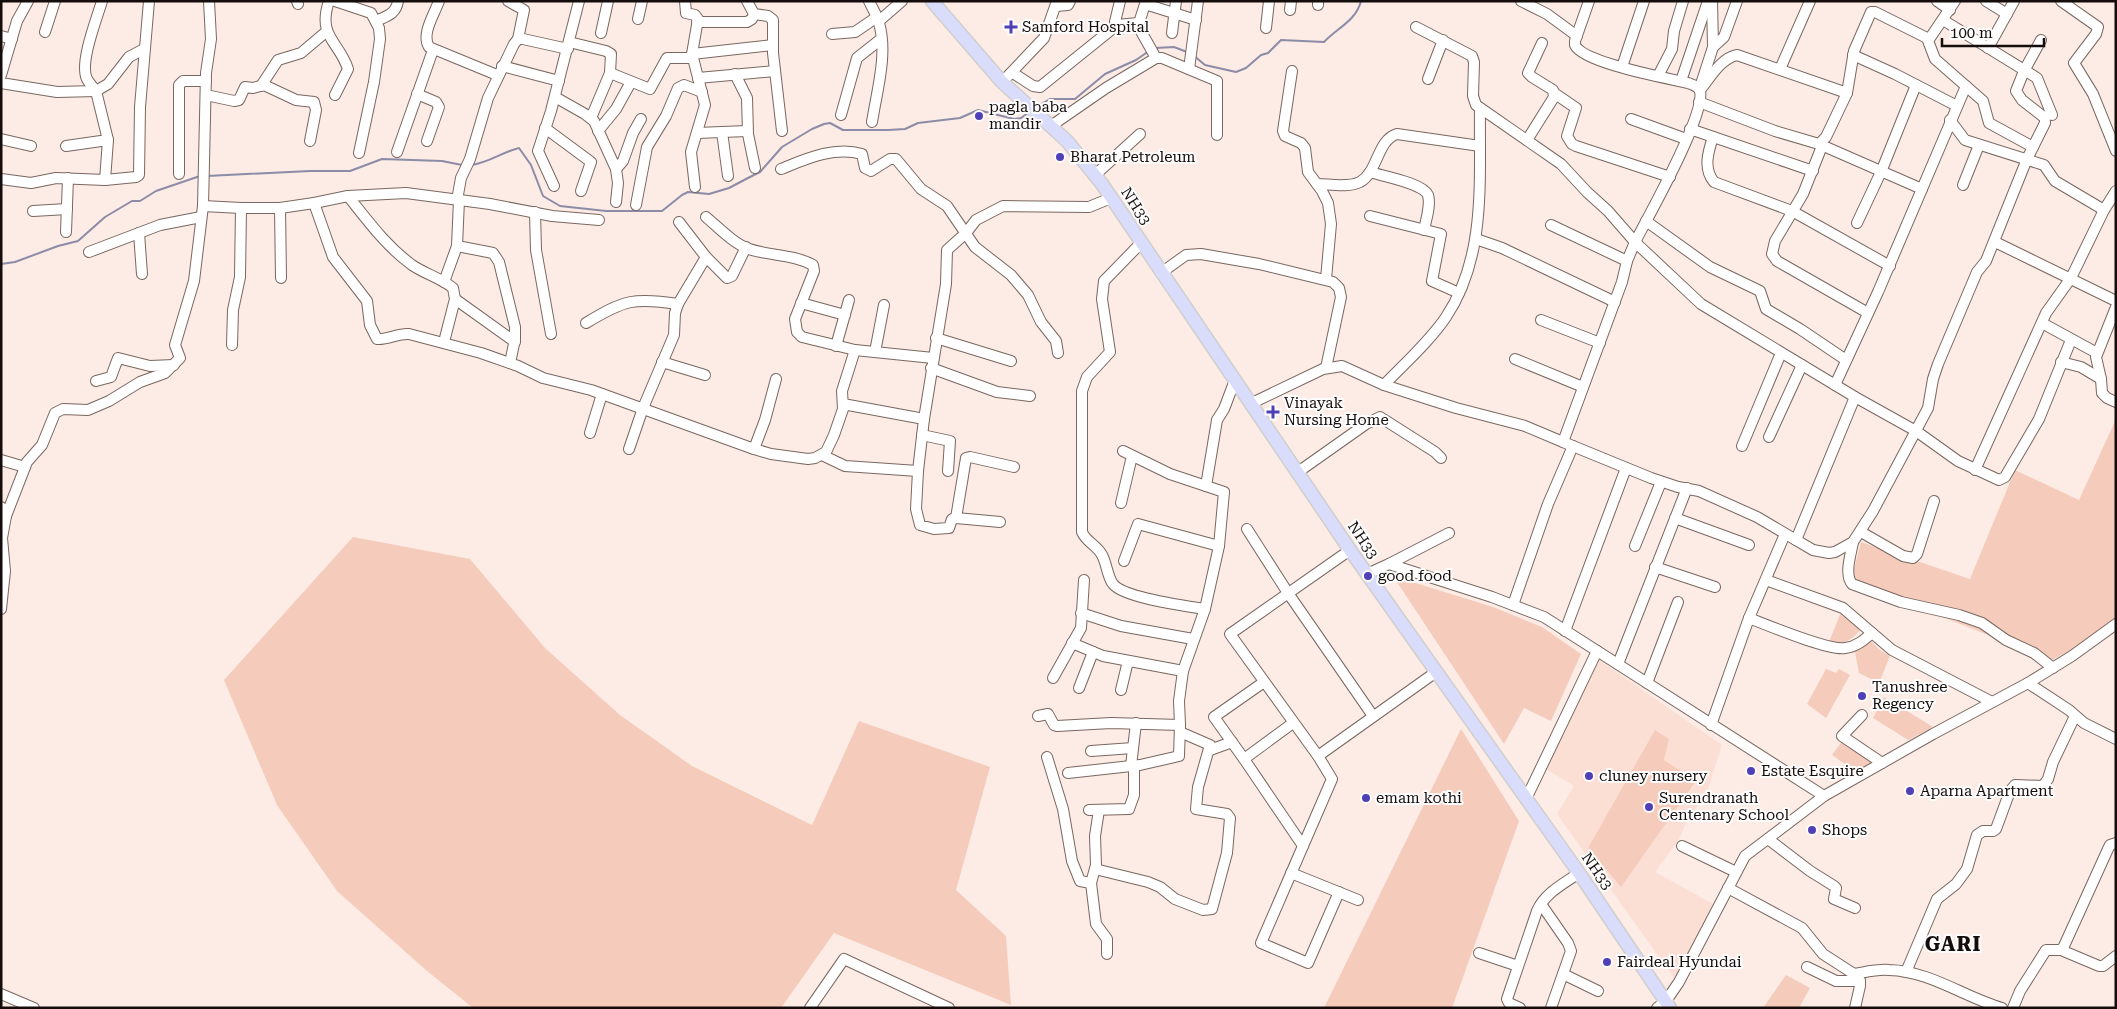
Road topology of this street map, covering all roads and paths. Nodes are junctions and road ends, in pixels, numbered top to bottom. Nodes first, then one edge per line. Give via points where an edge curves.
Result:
1 (28, 1) edge
2 (55, 1) edge
3 (102, 1) edge
4 (149, 1) edge
5 (210, 1) edge
6 (329, 1) edge
7 (335, 1) edge
8 (398, 1) edge
9 (439, 1) edge
10 (508, 1) edge
11 (579, 1) edge
12 (608, 1) edge
13 (642, 1) edge
14 (685, 1) edge
15 (747, 1) edge
16 (869, 1) edge
17 (902, 1) edge
18 (932, 1) edge
19 (1070, 1) edge
20 (1120, 1) edge
21 (1176, 1) edge
22 (1198, 1) edge
23 (1269, 1) edge
24 (1521, 1) edge
25 (1589, 1) edge
26 (1644, 1) edge
27 (1684, 1) edge
28 (1708, 1) edge
29 (1712, 1) edge
30 (1737, 1) edge
31 (1810, 1) edge
32 (1937, 1) edge
33 (1986, 1) edge
34 (2014, 1) edge
35 (2060, 1) edge
36 (1145, 3) edge
37 (1057, 4) edge
38 (1952, 6) edge
39 (754, 14) junction
40 (1175, 14) junction
41 (2007, 14) junction
42 (638, 19) dead end
43 (878, 19) junction
44 (1196, 20) junction
45 (1943, 20) junction
46 (376, 21) junction
47 (698, 22) junction
48 (1138, 23) junction
49 (1118, 25) junction
50 (1416, 27) dead end
51 (1266, 28) dead end
52 (327, 31) junction
53 (45, 32) dead end
54 (601, 33) dead end
55 (832, 34) dead end
56 (1172, 34) dead end
57 (1, 36) edge
58 (1577, 36) junction
59 (1927, 38) junction
60 (12, 39) junction
61 (518, 39) junction
62 (881, 39) junction
63 (1442, 40) junction
64 (2041, 40) dead end
65 (1542, 43) dead end
66 (569, 45) junction
67 (773, 45) junction
68 (1713, 47) junction
69 (1988, 48) junction
70 (144, 49) junction
71 (433, 50) junction
72 (1154, 53) junction
73 (1853, 55) junction
74 (693, 56) junction
75 (1190, 59) junction
76 (1622, 67) junction
77 (1780, 69) junction
78 (1292, 70) dead end
79 (500, 71) junction
80 (775, 71) junction
81 (2024, 71) junction
82 (610, 73) junction
83 (1013, 73) junction
84 (735, 74) junction
85 (1, 75) edge
86 (1658, 76) junction
87 (698, 78) junction
88 (1428, 79) dead end
89 (206, 81) junction
90 (560, 81) junction
91 (1681, 81) junction
92 (631, 82) junction
93 (1002, 82) junction
94 (1, 83) edge
95 (1916, 85) junction
96 (261, 86) junction
97 (1966, 86) junction
98 (1700, 90) junction
99 (96, 91) junction
100 (702, 92) junction
101 (1554, 93) junction
102 (1847, 93) junction
103 (418, 94) junction
104 (206, 95) junction
105 (334, 95) dead end
106 (555, 97) junction
107 (1699, 102) junction
108 (1957, 106) junction
109 (1480, 108) junction
110 (2052, 114) dead end
111 (840, 115) dead end
112 (591, 118) junction
113 (1632, 118) dead end
114 (641, 119) dead end
115 (1950, 120) junction
116 (872, 122) dead end
117 (1051, 126) junction
118 (546, 128) junction
119 (598, 131) junction
120 (747, 131) junction
121 (782, 131) dead end
122 (697, 132) junction
123 (722, 132) junction
124 (1140, 134) dead end
125 (1688, 134) junction
126 (1217, 135) dead end
127 (1713, 137) junction
128 (1, 139) edge
129 (108, 140) junction
130 (1527, 140) junction
131 (310, 141) dead end
132 (427, 141) dead end
133 (1821, 145) junction
134 (1979, 145) junction
135 (31, 146) dead end
136 (66, 146) dead end
137 (1480, 146) junction
138 (2033, 147) junction
139 (2116, 151) edge
140 (397, 152) dead end
141 (359, 153) dead end
142 (2026, 159) junction
143 (755, 168) dead end
144 (616, 169) junction
145 (781, 169) dead end
146 (1813, 171) junction
147 (1370, 172) junction
148 (1881, 172) junction
149 (179, 174) dead end
150 (1095, 175) junction
151 (728, 176) dead end
152 (68, 178) junction
153 (1670, 178) junction
154 (1, 180) edge
155 (105, 180) junction
156 (1317, 184) junction
157 (554, 186) dead end
158 (1963, 186) dead end
159 (695, 187) dead end
160 (1922, 189) junction
161 (580, 191) dead end
162 (2116, 192) edge
163 (348, 196) junction
164 (1112, 198) junction
165 (458, 200) junction
166 (616, 202) dead end
167 (314, 204) junction
168 (636, 205) dead end
169 (241, 208) junction
170 (280, 208) junction
171 (67, 210) junction
172 (2104, 210) junction
173 (33, 211) dead end
174 (202, 211) junction
175 (535, 212) junction
176 (1792, 212) junction
177 (706, 216) dead end
178 (1370, 216) dead end
179 (599, 220) dead end
180 (1646, 221) junction
181 (679, 222) dead end
182 (1856, 224) dead end
183 (1550, 225) dead end
184 (1424, 230) junction
185 (66, 232) dead end
186 (139, 233) junction
187 (966, 233) junction
188 (1476, 239) junction
189 (1635, 242) junction
190 (1995, 242) junction
191 (1141, 243) junction
192 (457, 246) junction
193 (746, 247) junction
194 (89, 252) dead end
195 (706, 257) junction
196 (1627, 261) junction
197 (1890, 266) junction
198 (1161, 273) junction
199 (142, 274) dead end
200 (280, 278) dead end
201 (2071, 278) junction
202 (1326, 279) junction
203 (444, 282) junction
204 (1458, 293) junction
205 (455, 299) junction
206 (849, 300) dead end
207 (2116, 301) edge
208 (1615, 302) junction
209 (801, 303) junction
210 (678, 304) junction
211 (884, 305) dead end
212 (2116, 307) edge
213 (1868, 313) junction
214 (845, 315) junction
215 (1541, 320) dead end
216 (586, 323) dead end
217 (2042, 323) junction
218 (551, 334) dead end
219 (936, 338) junction
220 (2071, 340) junction
221 (444, 342) junction
222 (515, 342) junction
223 (1600, 342) junction
224 (232, 345) dead end
225 (836, 346) junction
226 (855, 350) junction
227 (875, 352) junction
228 (1058, 353) dead end
229 (1781, 353) junction
230 (2097, 353) junction
231 (1515, 359) dead end
232 (1846, 360) junction
233 (1011, 361) dead end
234 (662, 362) junction
235 (2061, 362) junction
236 (510, 363) junction
237 (932, 363) junction
238 (174, 365) junction
239 (1802, 365) junction
240 (1326, 368) junction
241 (706, 375) dead end
242 (2101, 378) junction
243 (776, 379) dead end
244 (1235, 380) junction
245 (96, 381) dead end
246 (1384, 385) junction
247 (1835, 385) junction
248 (1583, 387) junction
249 (602, 394) junction
250 (1030, 396) dead end
251 (1856, 397) junction
252 (2116, 402) edge
253 (844, 404) junction
254 (1250, 404) junction
255 (642, 408) junction
256 (924, 419) junction
257 (1916, 431) junction
258 (590, 433) dead end
259 (922, 435) junction
260 (1769, 438) dead end
261 (1568, 444) junction
262 (1742, 446) dead end
263 (629, 449) dead end
264 (754, 449) junction
265 (822, 456) junction
266 (1441, 458) dead end
267 (1, 460) edge
268 (25, 467) junction
269 (1014, 467) dead end
270 (1626, 468) junction
271 (1975, 470) junction
272 (918, 472) junction
273 (948, 472) dead end
274 (1298, 472) junction
275 (1661, 482) junction
276 (1206, 486) junction
277 (1687, 488) junction
278 (1934, 501) dead end
279 (1121, 503) dead end
280 (4, 512) edge
281 (956, 518) junction
282 (1675, 518) junction
283 (1000, 522) dead end
284 (1248, 529) dead end
285 (1861, 532) junction
286 (1449, 533) dead end
287 (1785, 534) junction
288 (1796, 540) junction
289 (1854, 542) junction
290 (1749, 545) dead end
291 (1219, 546) junction
292 (1635, 546) dead end
293 (1350, 550) junction
294 (3, 560) edge
295 (1124, 561) dead end
296 (1389, 564) junction
297 (1655, 567) junction
298 (1366, 574) junction
299 (1084, 580) dead end
300 (1766, 580) junction
301 (1715, 588) dead end
302 (1288, 593) junction
303 (1678, 602) dead end
304 (1514, 605) junction
305 (1, 607) edge
306 (1205, 609) junction
307 (1081, 613) junction
308 (1749, 618) junction
309 (2116, 624) edge
310 (1565, 631) junction
311 (1872, 633) junction
312 (1193, 640) junction
313 (1072, 643) junction
314 (1093, 652) junction
315 (1597, 652) junction
316 (1128, 662) junction
317 (1618, 664) junction
318 (2053, 668) junction
319 (1182, 671) junction
320 (1436, 672) junction
321 (1053, 678) dead end
322 (1264, 682) junction
323 (1647, 683) junction
324 (2028, 683) junction
325 (1079, 688) dead end
326 (1121, 690) dead end
327 (1992, 702) junction
328 (1862, 715) dead end
329 (1038, 716) dead end
330 (1373, 716) junction
331 (2075, 716) junction
332 (1136, 723) junction
333 (1293, 723) junction
334 (1711, 725) junction
335 (1180, 728) junction
336 (2116, 739) edge
337 (1232, 742) junction
338 (1133, 748) junction
339 (1210, 750) junction
340 (1091, 751) dead end
341 (1318, 756) junction
342 (1047, 757) dead end
343 (1244, 759) junction
344 (1882, 763) junction
345 (1132, 766) junction
346 (1068, 773) dead end
347 (1824, 796) junction
348 (1526, 798) junction
349 (1768, 839) junction
350 (2116, 843) edge
351 (1303, 846) junction
352 (1682, 846) dead end
353 (1096, 869) junction
354 (1736, 872) junction
355 (1291, 873) junction
356 (1579, 873) junction
357 (1091, 883) junction
358 (1728, 888) junction
359 (1339, 892) junction
360 (1358, 900) dead end
361 (1540, 904) junction
362 (1855, 908) dead end
363 (2061, 950) junction
364 (1480, 952) dead end
365 (1107, 954) dead end
366 (2116, 956) edge
367 (1518, 966) junction
368 (1807, 967) dead end
369 (1906, 972) junction
370 (1563, 974) junction
371 (1857, 978) junction
372 (1598, 991) dead end
373 (1, 994) edge
374 (1664, 1006) edge
375 (34, 1008) edge
376 (810, 1008) edge
377 (949, 1008) edge
378 (1520, 1008) edge
379 (1551, 1008) edge
380 (1855, 1008) edge
381 (2002, 1008) edge
382 (2013, 1008) edge

1 - 60 street
2 - 53 street
3 - 99 street via 85,69 87,79
4 - 70 street
5 - 89 street via 211,39
6 - 52 street via 325,16
7 - 46 street via 366,10
8 - 46 street via 392,14
9 - 71 street via 426,35 426,42
10 - 61 street via 524,10
11 - 66 street
12 - 54 street
13 - 42 street
14 - 47 street via 686,12 697,16
15 - 39 street
16 - 43 street
17 - 43 street
18 - 93 main road, NH33
19 - 37 street via 1068,5
20 - 49 street via 1115,22
21 - 40 street
22 - 44 street
23 - 51 street
24 - 58 street via 1547,14
25 - 58 street
26 - 76 street
27 - 86 street via 1672,49
28 - 91 street
29 - 68 street
30 - 68 street via 1724,37
31 - 77 street
32 - 38 street
33 - 41 street
34 - 41 street
35 - 139 street via 2098,27 2074,63 2093,94
36 - 40 street
36 - 48 street
37 - 83 street via 1044,38
38 - 45 street
39 - 47 street via 747,22
39 - 67 street via 771,17
40 - 44 street
40 - 56 street
41 - 69 street
43 - 55 street via 855,32
43 - 62 street
44 - 75 street
45 - 59 street
45 - 69 street
46 - 141 street via 380,39
47 - 74 street
48 - 49 street
48 - 72 street
49 - 83 street via 1040,87
50 - 63 street
52 - 96 street via 301,53 276,62
52 - 105 street via 348,69
57 - 60 street
58 - 76 street via 1575,45 1587,57
59 - 73 street via 1871,12
59 - 97 street via 1935,59
60 - 85 street
61 - 66 street
61 - 79 street
62 - 111 street via 857,58
62 - 116 street via 880,73
63 - 88 street
63 - 109 street via 1472,56 1474,96
64 - 81 street
65 - 101 street via 1528,73
66 - 82 street via 609,52 612,58
66 - 90 street
67 - 74 street
67 - 80 street
68 - 98 street
69 - 81 street
70 - 99 street via 129,57 108,84
70 - 155 street via 139,175
71 - 79 street
71 - 103 street
72 - 75 street via 1168,59
72 - 117 street
73 - 95 street
73 - 102 street
74 - 87 street
74 - 92 street via 667,58 650,90
75 - 126 street via 1217,80
76 - 86 street
77 - 98 street via 1737,55 1730,57
77 - 102 street
78 - 156 street via 1283,133 1304,145 1307,168
79 - 90 street
79 - 165 street via 459,184
80 - 84 street
80 - 121 street
81 - 110 street via 2038,80
81 - 138 street via 2016,94 2045,119
82 - 92 street
82 - 112 street
83 - 93 street
84 - 87 street
84 - 120 street via 747,98
86 - 91 street
87 - 100 street
89 - 104 street
89 - 149 street via 183,81 179,85
90 - 106 street
91 - 98 street
92 - 119 street via 616,109
93 - 117 main road, NH33
94 - 99 street via 57,92
95 - 108 street
95 - 148 street
96 - 104 street via 245,87 239,100 234,101
96 - 131 street via 268,86 296,100 314,102 316,110
97 - 108 street
97 - 138 street via 1983,101 1990,122
98 - 107 street
99 - 129 street
100 - 122 street via 704,110
100 - 168 street via 684,85 678,88 647,147
101 - 130 street
101 - 153 street via 1576,108 1567,136 1572,144
102 - 133 street
103 - 132 street via 436,102 439,107
103 - 140 street
104 - 174 street
106 - 112 street
106 - 118 street
107 - 125 street
107 - 133 street
108 - 115 street
109 - 130 street
109 - 137 street
112 - 119 street
113 - 125 street
114 - 144 street via 623,161
115 - 134 street via 1965,140
115 - 160 street
117 - 150 main road, NH33
118 - 157 street via 538,152
118 - 161 street via 590,162
119 - 144 street
120 - 123 street
120 - 143 street
122 - 123 street
122 - 159 street via 691,152
123 - 151 street
124 - 150 street
125 - 127 street
125 - 153 street
127 - 146 street
127 - 176 street via 1707,159 1714,182
128 - 135 street
129 - 136 street
129 - 155 street
130 - 189 street via 1568,170
133 - 146 street
133 - 148 street
134 - 142 street
134 - 158 street
137 - 147 street via 1398,134 1386,142
137 - 188 street
138 - 142 street
142 - 172 street via 2044,165 2055,181
142 - 190 street
144 - 166 street
145 - 187 street via 833,152 862,154 865,168 871,172 890,159 896,159 921,189 947,206
146 - 176 street
147 - 156 street via 1353,184
147 - 184 street via 1425,190 1428,204
148 - 160 street
148 - 182 street
150 - 164 main road, NH33
152 - 154 street via 31,183
152 - 155 street
152 - 171 street
153 - 180 street
156 - 202 street via 1330,212
160 - 197 street
162 - 172 street
163 - 165 street via 406,192
163 - 167 street
163 - 203 street via 399,256
164 - 187 street via 1089,207 1002,206 976,220
164 - 191 main road, NH33
165 - 175 street
165 - 192 street
167 - 170 street
167 - 221 street via 333,257 367,301 375,337 384,339 405,334
169 - 170 street
169 - 174 street
169 - 224 street via 240,277 233,310
170 - 200 street
171 - 173 street
171 - 185 street
172 - 201 street
174 - 186 street
174 - 238 street via 194,281 176,345 180,357
175 - 179 street
175 - 218 street via 538,263
176 - 197 street
176 - 213 street via 1775,241 1774,258
177 - 193 street via 730,238
178 - 184 street
180 - 189 street
180 - 232 street via 1710,267 1760,292 1767,310
181 - 195 street
183 - 196 street
184 - 204 street via 1442,235 1432,281
186 - 194 street
186 - 199 street
187 - 219 street via 947,250 946,284
187 - 228 street via 975,247 1011,275 1028,295 1041,322 1056,341
188 - 204 street via 1471,262
188 - 208 street via 1502,248
189 - 196 street
189 - 229 street via 1701,304
190 - 201 street
190 - 257 street via 1977,272 1938,364 1928,408
191 - 198 main road, NH33
191 - 306 street via 1108,276 1103,286 1102,299 1111,348 1088,377 1082,391 1082,532 1084,538 1102,554 1111,582 1117,588 1132,595
192 - 203 street
192 - 222 street via 493,253 497,257 514,316
193 - 195 street via 730,278 725,277
193 - 209 street via 813,265 814,271
195 - 210 street
196 - 208 street
197 - 213 street
198 - 202 street via 1186,255 1201,254
198 - 244 main road, NH33
201 - 207 street
201 - 217 street
202 - 240 street via 1339,288 1341,297
203 - 205 street via 453,288
204 - 246 street via 1445,319
205 - 221 street
205 - 222 street
206 - 214 street
208 - 223 street
209 - 214 street
209 - 225 street via 795,324 799,336
210 - 216 street via 630,301
210 - 234 street via 674,335
211 - 227 street
212 - 230 street
213 - 232 street
214 - 225 street
215 - 223 street
217 - 220 street
217 - 271 street
219 - 233 street
219 - 237 street
220 - 230 street
220 - 235 street
221 - 236 street
222 - 236 street
223 - 248 street
225 - 226 street
226 - 227 street
226 - 253 street via 842,391
227 - 237 street
229 - 239 street
229 - 262 street
230 - 242 street
231 - 248 street
232 - 247 street
234 - 241 street
234 - 255 street
235 - 242 street via 2081,367
235 - 271 street via 2039,419 2005,477 1999,480
236 - 249 street via 544,378
237 - 250 street via 997,392
237 - 256 street
238 - 245 street via 150,366 118,358 111,377
238 - 268 street via 165,373 140,382 92,408 57,411 42,445
239 - 247 street
239 - 260 street
240 - 246 street via 1342,366
240 - 254 street
242 - 252 street via 2104,395
243 - 264 street
244 - 254 main road, NH33
244 - 276 street via 1217,420
246 - 261 street via 1511,421
247 - 251 street
248 - 261 street
249 - 255 street
249 - 258 street
251 - 257 street
251 - 288 street
253 - 256 street
253 - 265 street via 834,435
254 - 274 main road, NH33
255 - 263 street
255 - 264 street
256 - 259 street
257 - 271 street via 1946,454
257 - 285 street
259 - 272 street
259 - 273 street via 950,441
261 - 270 street
261 - 304 street
264 - 265 street via 788,457 808,459
265 - 272 street via 845,466
266 - 274 street via 1380,417
267 - 268 street
268 - 280 street
269 - 281 street via 966,458
270 - 275 street
270 - 310 street
272 - 281 street via 916,508 920,525 947,528
274 - 293 main road, NH33
275 - 277 street
275 - 292 street
276 - 279 street via 1170,474 1128,454
276 - 291 street via 1224,492
277 - 282 street
277 - 287 street via 1746,512
278 - 285 street via 1913,558 1903,556
280 - 294 street
281 - 283 street
282 - 290 street
282 - 297 street
284 - 302 street
285 - 289 street
286 - 296 street
287 - 288 street
287 - 300 street
288 - 289 street via 1813,550 1829,553
289 - 318 street via 1848,573 1852,584 1901,602 1982,623
291 - 295 street via 1138,524
291 - 306 street
293 - 298 main road, NH33
293 - 302 street
294 - 305 street
296 - 298 street
296 - 304 street
297 - 301 street
297 - 317 street
298 - 320 main road, NH33
299 - 307 street
300 - 308 street
300 - 311 street via 1844,608
302 - 322 street via 1230,634
302 - 330 street
303 - 323 street
304 - 310 street via 1544,617
306 - 312 street
307 - 312 street via 1121,626
307 - 313 street via 1080,631
308 - 311 street via 1841,649 1854,646
308 - 334 street
309 - 318 street
310 - 315 street
311 - 327 street via 1903,656
312 - 319 street
313 - 314 street
313 - 321 street
314 - 316 street
314 - 325 street
315 - 317 street
315 - 348 street
316 - 319 street
316 - 326 street
317 - 323 street
318 - 324 street
319 - 335 street
320 - 330 street
320 - 348 main road, NH33
322 - 333 street
322 - 337 street via 1214,717
323 - 334 street
324 - 327 street
324 - 331 street
327 - 344 street
328 - 344 street via 1842,736
329 - 332 street via 1048,714 1057,726
330 - 341 street
331 - 336 street
331 - 369 street via 2046,782 2038,787 2015,784 1996,829 1977,835 1967,869 1956,884 1937,899
332 - 335 street
332 - 338 street
333 - 341 street
333 - 343 street
334 - 347 street
335 - 339 street via 1208,743
335 - 345 street via 1179,756
337 - 339 street
337 - 343 street
338 - 340 street
338 - 345 street
339 - 353 street via 1195,807 1227,814 1230,820 1227,852 1212,910 1175,899 1148,882
341 - 351 street via 1332,779
342 - 357 street via 1073,864 1080,881
343 - 351 street
344 - 347 street
345 - 346 street
345 - 353 street via 1134,795 1131,807 1125,810 1094,810
347 - 349 street
348 - 356 main road, NH33
349 - 354 street via 1744,856
349 - 362 street via 1834,886 1834,899
350 - 363 street via 2110,845
351 - 355 street
352 - 354 street
353 - 357 street
354 - 358 street
355 - 359 street
355 - 359 street via 1261,943 1308,962
356 - 361 street via 1551,892
356 - 374 main road, NH33
357 - 365 street via 1095,922 1106,937
358 - 371 street via 1802,928 1823,954
358 - 374 street
359 - 360 street
361 - 367 street
361 - 370 street via 1570,947
363 - 366 street via 2099,966
363 - 382 street via 2046,950
364 - 367 street
367 - 378 street via 1507,999
368 - 371 street via 1836,981
369 - 371 street via 1883,970
369 - 381 street via 1944,983 1974,999
370 - 372 street
370 - 379 street
371 - 380 street via 1860,986
373 - 375 street
376 - 377 street via 844,959

